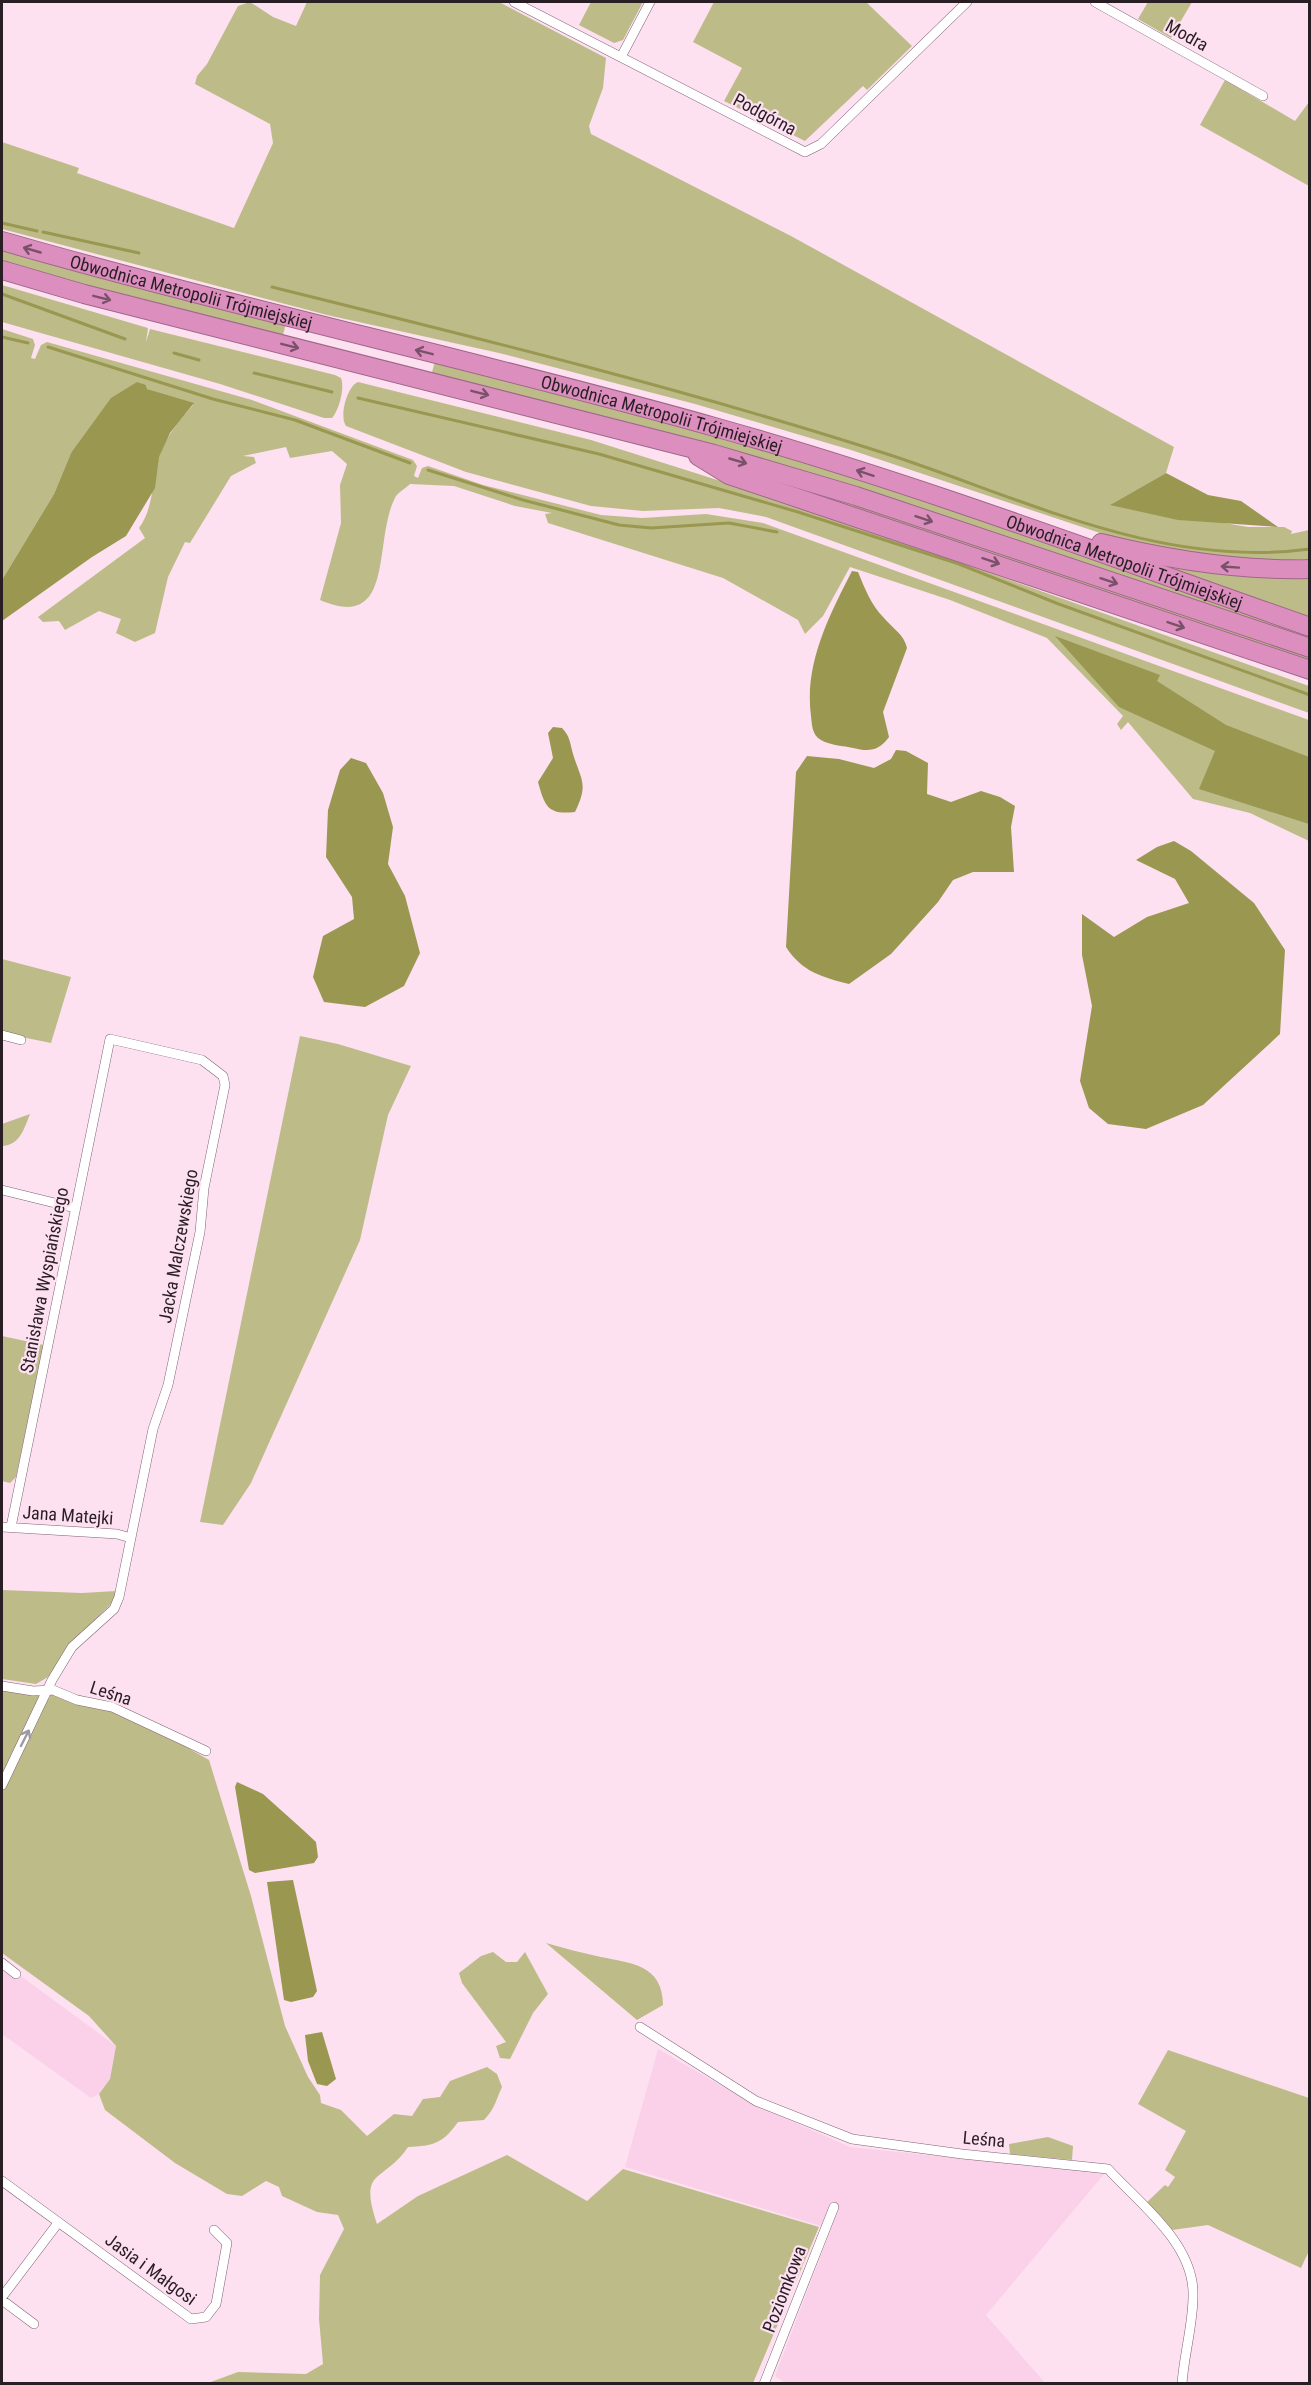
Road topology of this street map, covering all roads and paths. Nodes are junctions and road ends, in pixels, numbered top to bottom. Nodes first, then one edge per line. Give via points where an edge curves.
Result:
1 (514, 2) edge
2 (650, 2) edge
3 (967, 2) edge
4 (1095, 2) edge
5 (529, 5) edge
6 (621, 57) junction
7 (1263, 96) dead end
8 (2, 241) edge
9 (2, 270) edge
10 (682, 445) junction
11 (1000, 519) junction
12 (1310, 567) edge
13 (1310, 627) edge
14 (1310, 648) edge
15 (1310, 669) edge
16 (2, 1035) edge
17 (21, 1040) dead end
18 (110, 1040) joint
19 (2, 1190) edge
20 (75, 1208) junction
21 (6, 1527) edge
22 (131, 1538) junction
23 (2, 1686) edge
24 (48, 1690) junction
25 (206, 1751) dead end
26 (2, 1785) edge
27 (2, 1963) edge
28 (16, 1974) dead end
29 (640, 2027) dead end
30 (2, 2181) edge
31 (834, 2207) dead end
32 (58, 2223) junction
33 (214, 2230) dead end
34 (2, 2298) edge
35 (34, 2324) dead end
36 (764, 2384) edge
37 (1182, 2384) edge

1 - 5 street, Podgórna
2 - 6 street
3 - 6 street, Podgórna via 821,144 805,152
4 - 7 street, Modra
5 - 6 street, Podgórna
11 -> 8 highway, Obwodnica Metropolii Trójmiejskiej via 719,428
9 -> 10 highway, Obwodnica Metropolii Trójmiejskiej
10 -> 14 highway, Obwodnica Metropolii Trójmiejskiej via 856,496
10 -> 15 highway via 729,475
12 -> 11 highway via 1289,570 1206,565
11 - 13 highway, Obwodnica Metropolii Trójmiejskiej
16 - 17 street
18 - 20 street, Stanisława Wyspiańskiego
18 - 22 street, Jacka Malczewskiego via 202,1060 223,1076 225,1085 204,1188 198,1243
19 - 20 street
20 - 21 street, Stanisława Wyspiańskiego
21 - 22 street, Jana Matejki
22 - 24 street, Jacka Malczewskiego via 114,1609 72,1647
23 - 24 street, Leśna
24 - 25 street, Leśna via 112,1707
26 -> 24 street, Jacka Malczewskiego
27 - 28 street
29 - 37 street, Leśna via 756,2101 852,2139 1108,2169 1179,2247 1191,2272 1191,2322
30 - 32 street, Jasia i Małgosi
31 - 36 street, Poziomkowa
32 - 33 street, Jasia i Małgosi via 191,2319 206,2317 216,2304 227,2243
32 - 34 street
34 - 35 street

